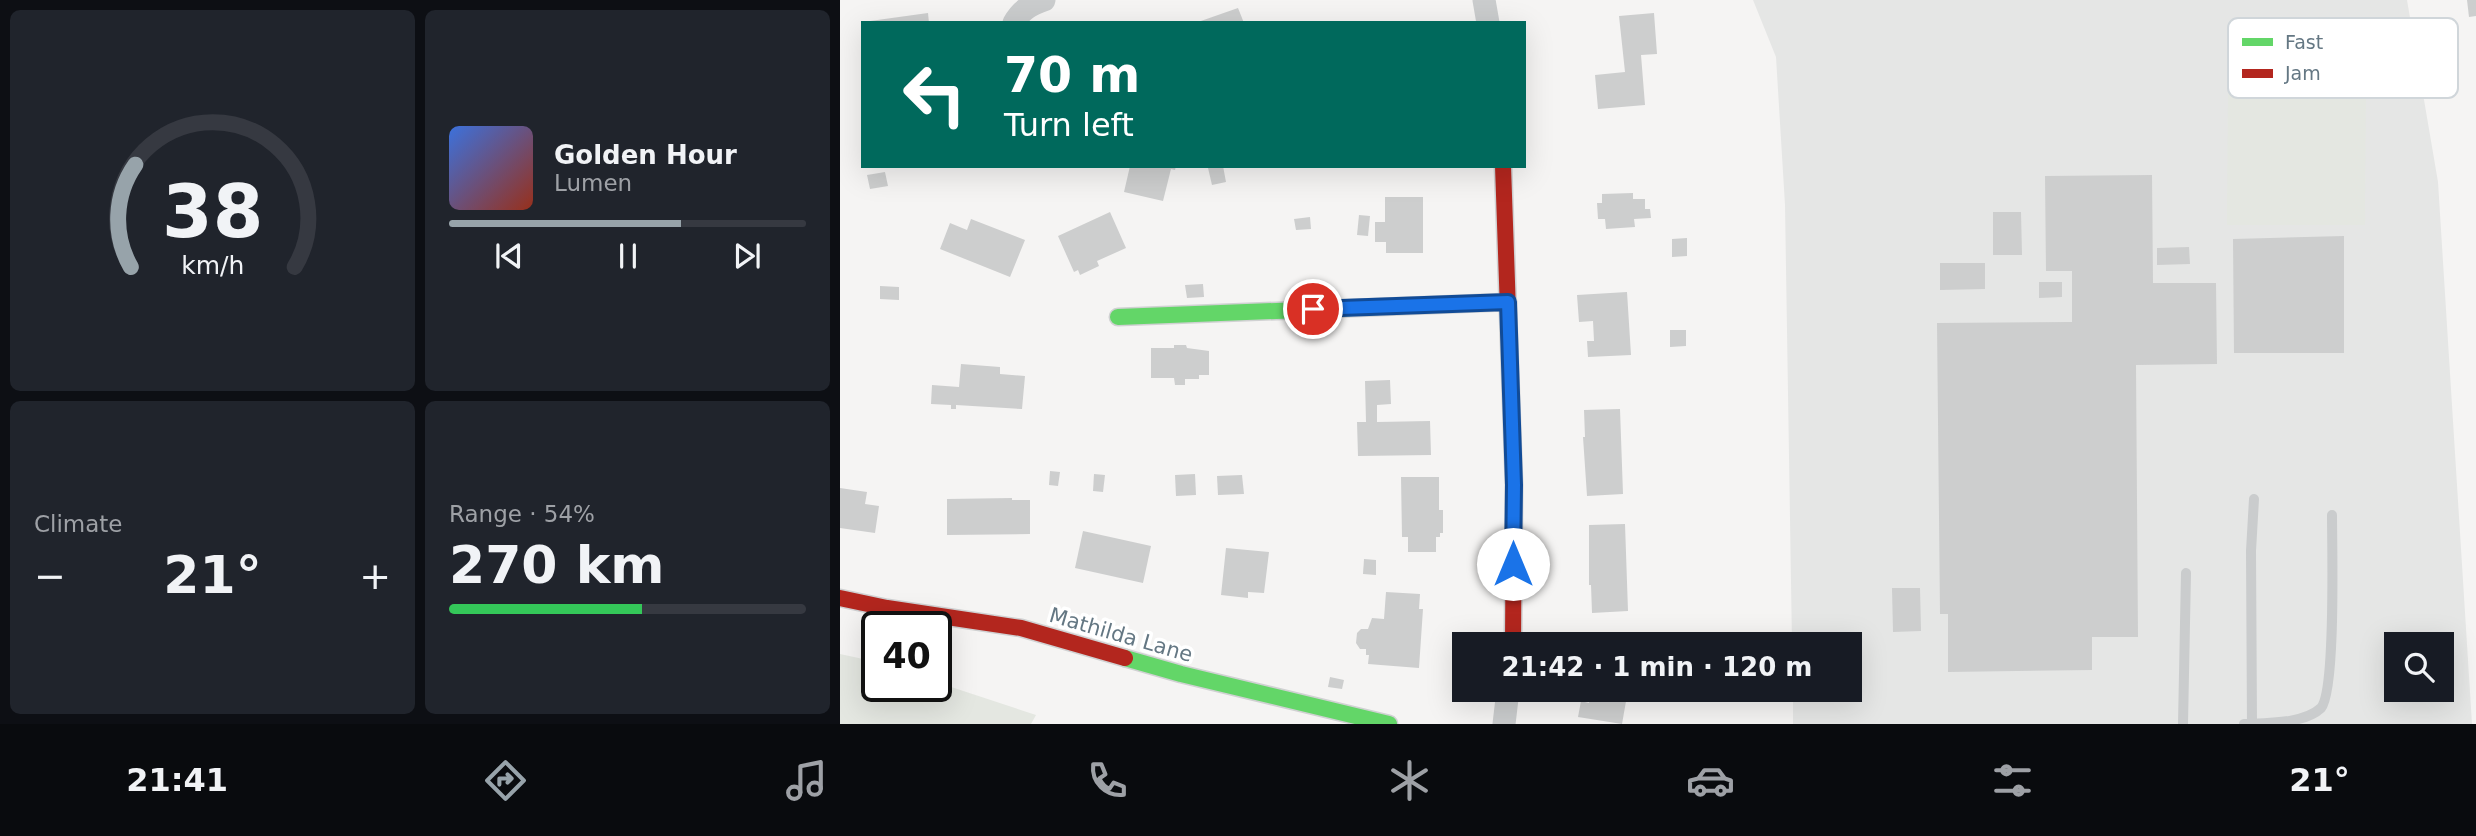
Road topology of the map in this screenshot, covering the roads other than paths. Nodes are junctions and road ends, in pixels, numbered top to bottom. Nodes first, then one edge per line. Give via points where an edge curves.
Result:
1 (1044, 0) edge
2 (1484, 0) edge
3 (1015, 21) edge
4 (1488, 21) edge
5 (1503, 168) edge
6 (1508, 302) junction
7 (1118, 317) dead end
8 (2254, 499) dead end
9 (2332, 515) dead end
10 (2186, 573) dead end
11 (840, 598) edge
12 (1513, 632) edge
13 (1507, 702) edge
14 (1389, 724) edge
15 (1504, 724) edge
16 (2183, 724) edge
17 (2244, 724) edge
18 (2252, 724) edge

1 - 3 street via 1030,5
2 - 4 street
5 - 6 street
6 - 7 street
6 - 12 street
8 - 18 lane
9 - 18 lane via 2332,623 2322,707 2309,718
10 - 16 lane
11 - 14 street, Mathilda Lane via 1021,628 1181,674
13 - 15 street
17 - 18 lane

